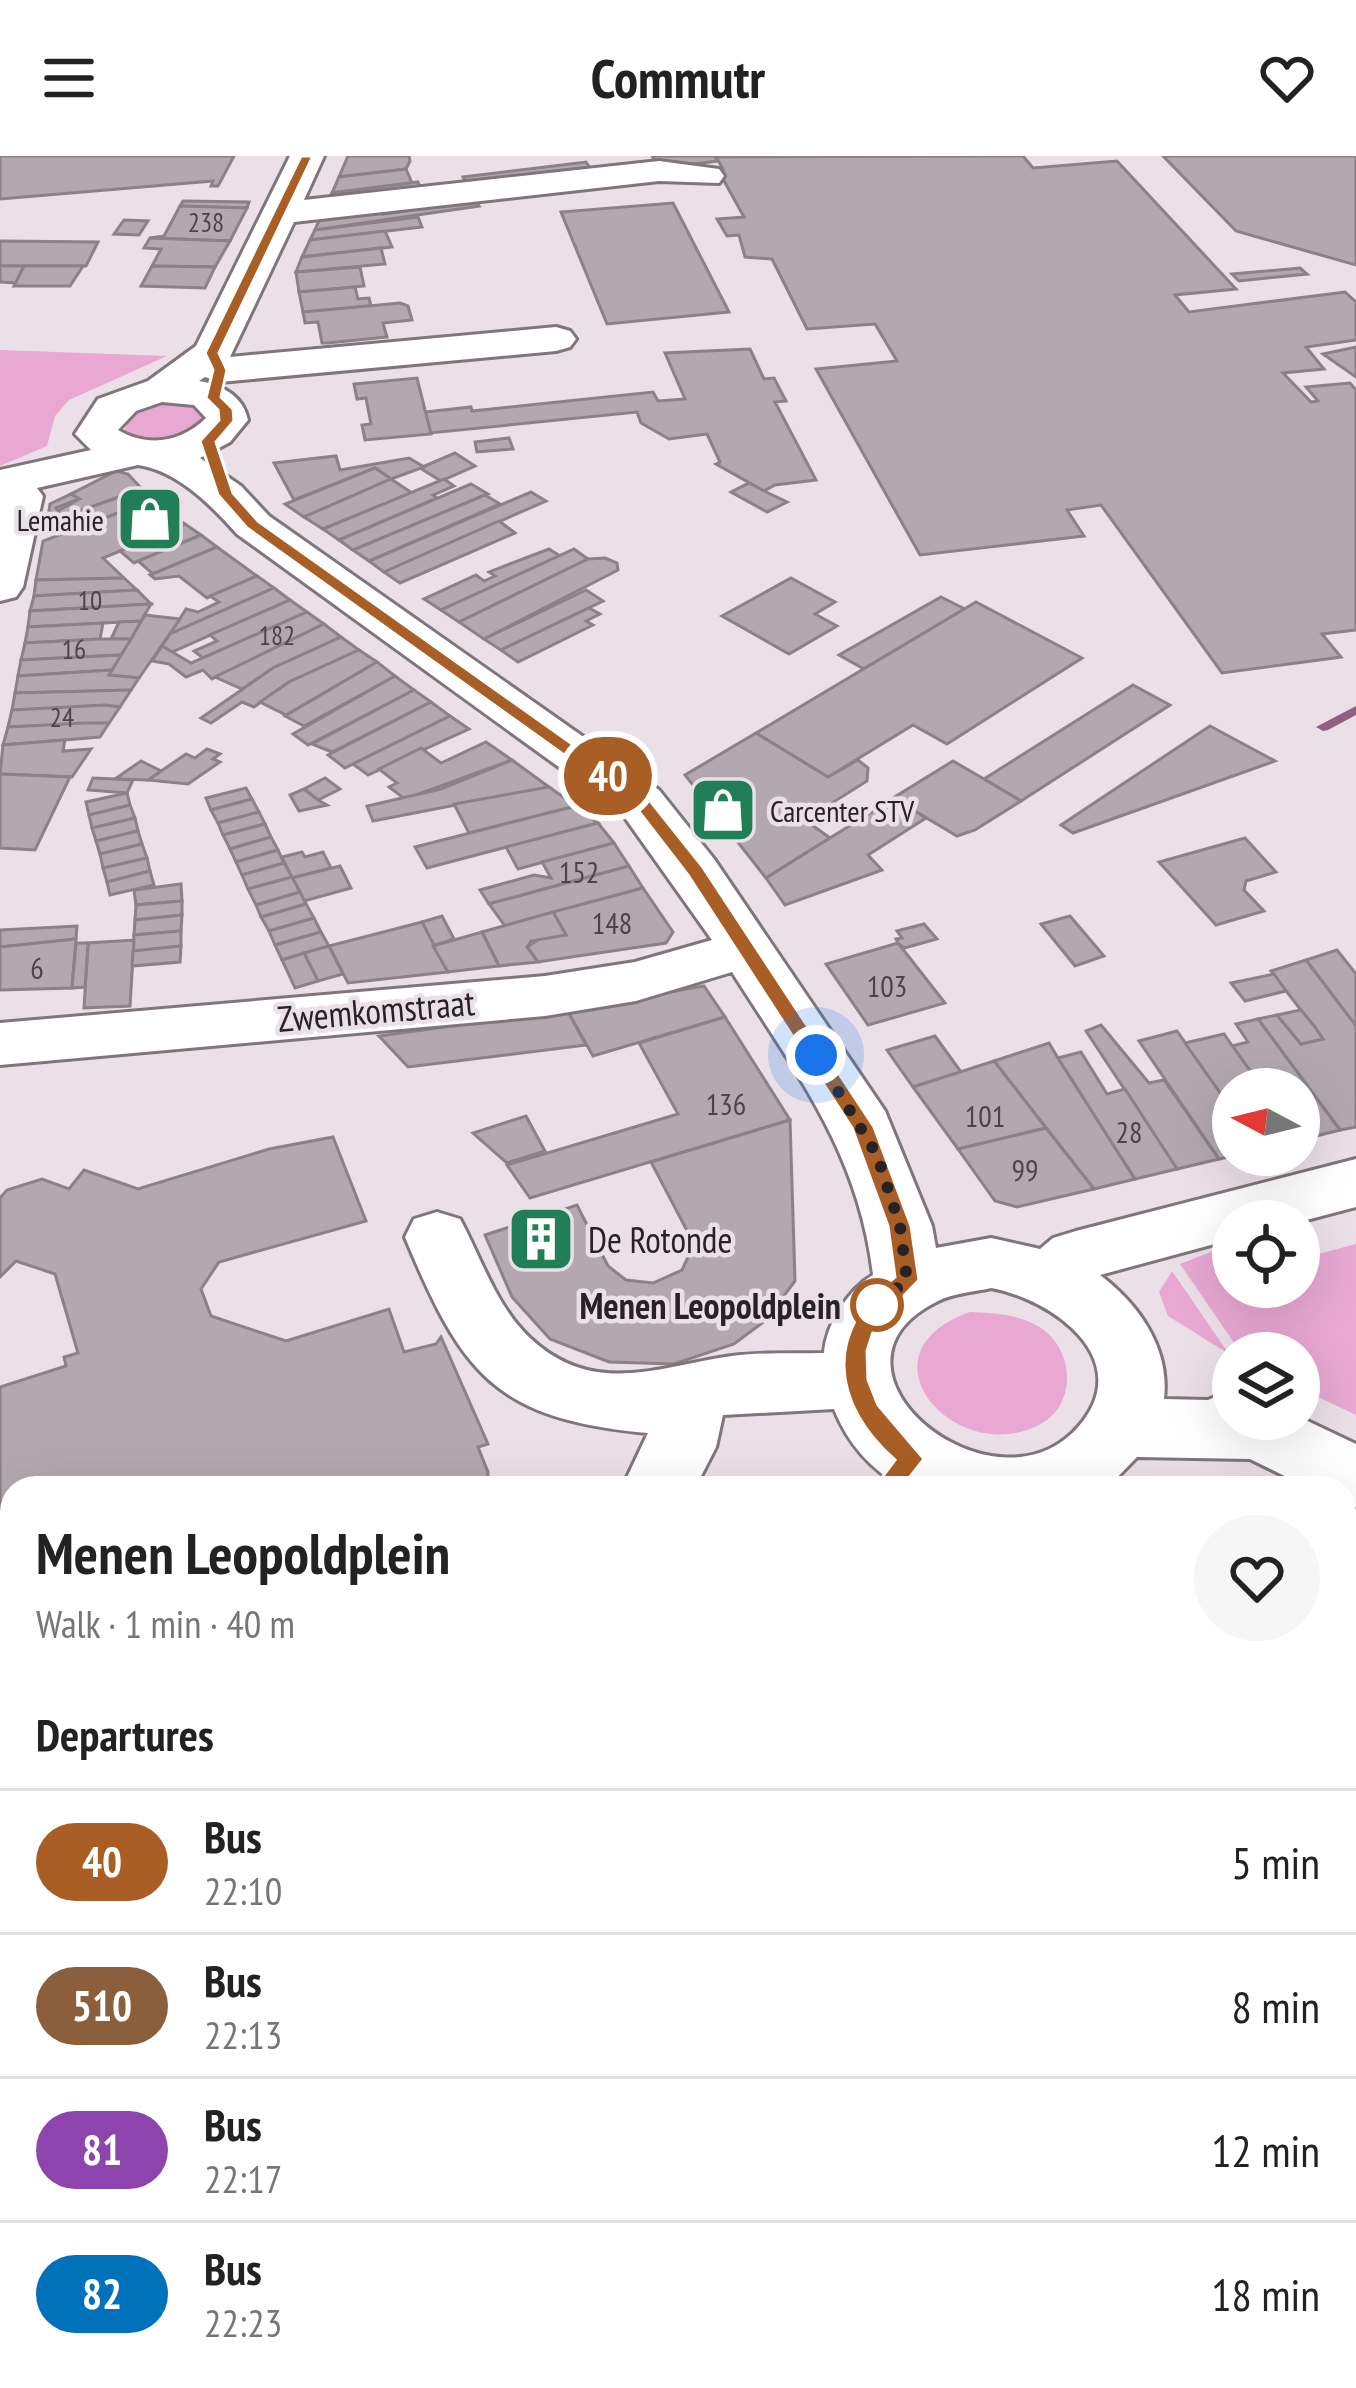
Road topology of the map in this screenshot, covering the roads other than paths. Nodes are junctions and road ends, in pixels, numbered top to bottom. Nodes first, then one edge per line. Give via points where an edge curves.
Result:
1 (307, 156) edge
2 (707, 176) dead end
3 (280, 211) junction
4 (556, 339) dead end
5 (215, 374) junction
6 (96, 434) junction
7 (208, 441) junction
8 (149, 453) junction
9 (14, 480) edge
10 (226, 495) junction
11 (0, 587) edge
12 (746, 949) junction
13 (0, 1044) edge
14 (877, 1155) junction
15 (1356, 1183) edge
16 (437, 1237) dead end
17 (1142, 1240) junction
18 (1021, 1271) junction
19 (907, 1280) junction
20 (1120, 1374) junction
21 (856, 1380) junction
22 (694, 1394) junction
23 (1212, 1411) edge
24 (1278, 1440) edge
25 (899, 1473) edge
26 (665, 1476) edge
27 (930, 1476) edge
28 (1067, 1476) edge
29 (1354, 1476) edge

1 - 3 street
2 - 3 street via 658,171
3 - 5 street
4 - 5 street
5 - 6 street via 118,404
5 - 7 street via 227,421
6 - 8 street via 110,446
6 - 9 street
7 - 8 street
7 - 10 street
8 - 9 street
8 - 10 street
9 - 11 street via 21,496
10 - 12 street via 253,525 640,801
12 - 13 street, Zwemkomstraat via 637,981 544,995
12 - 14 street
14 - 18 street
14 - 19 street
15 - 17 street
16 - 22 street via 466,1304 505,1358 540,1383 648,1404
17 - 18 street
17 - 20 street
18 - 19 street via 946,1266
18 - 20 street via 1081,1295
19 - 21 street via 864,1323
20 - 23 street
20 - 28 street via 1101,1455
21 - 22 street via 733,1384
21 - 25 street
22 - 26 street
24 - 29 street
25 - 27 street

